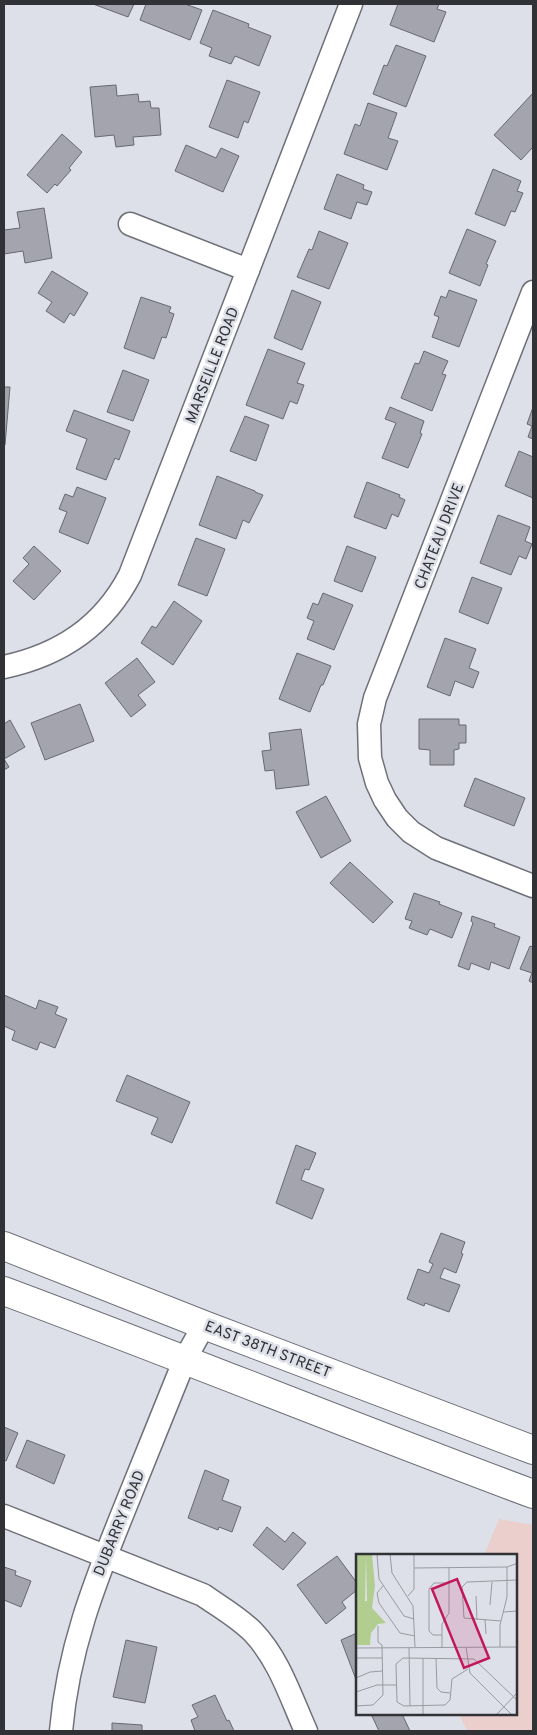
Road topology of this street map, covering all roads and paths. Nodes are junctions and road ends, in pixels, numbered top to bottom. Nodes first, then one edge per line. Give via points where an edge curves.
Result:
1 (345, 5) edge
2 (130, 224) dead end
3 (248, 270) junction
4 (533, 292) edge
5 (4, 667) edge
6 (533, 886) edge
7 (4, 1246) edge
8 (4, 1291) edge
9 (204, 1325) junction
10 (185, 1359) junction
11 (533, 1450) edge
12 (533, 1494) edge
13 (4, 1516) edge
14 (105, 1556) junction
15 (62, 1731) edge
16 (306, 1731) edge

1 - 3 street, MARSEILLE ROAD
2 - 3 street
3 - 5 street, MARSEILLE ROAD via 125,585 100,617 67,644 39,658
4 - 6 street, CHATEAU DRIVE via 373,706 369,724 370,758 377,783 391,810 411,832 436,848
7 - 9 main road, EAST 38TH STREET
8 - 10 main road
9 - 10 street, DUBARRY ROAD
9 - 11 main road, EAST 38TH STREET
10 - 12 main road
10 - 14 street, DUBARRY ROAD
13 - 14 street
14 - 15 street, DUBARRY ROAD via 74,1647
14 - 16 street via 203,1595 253,1632 278,1668

